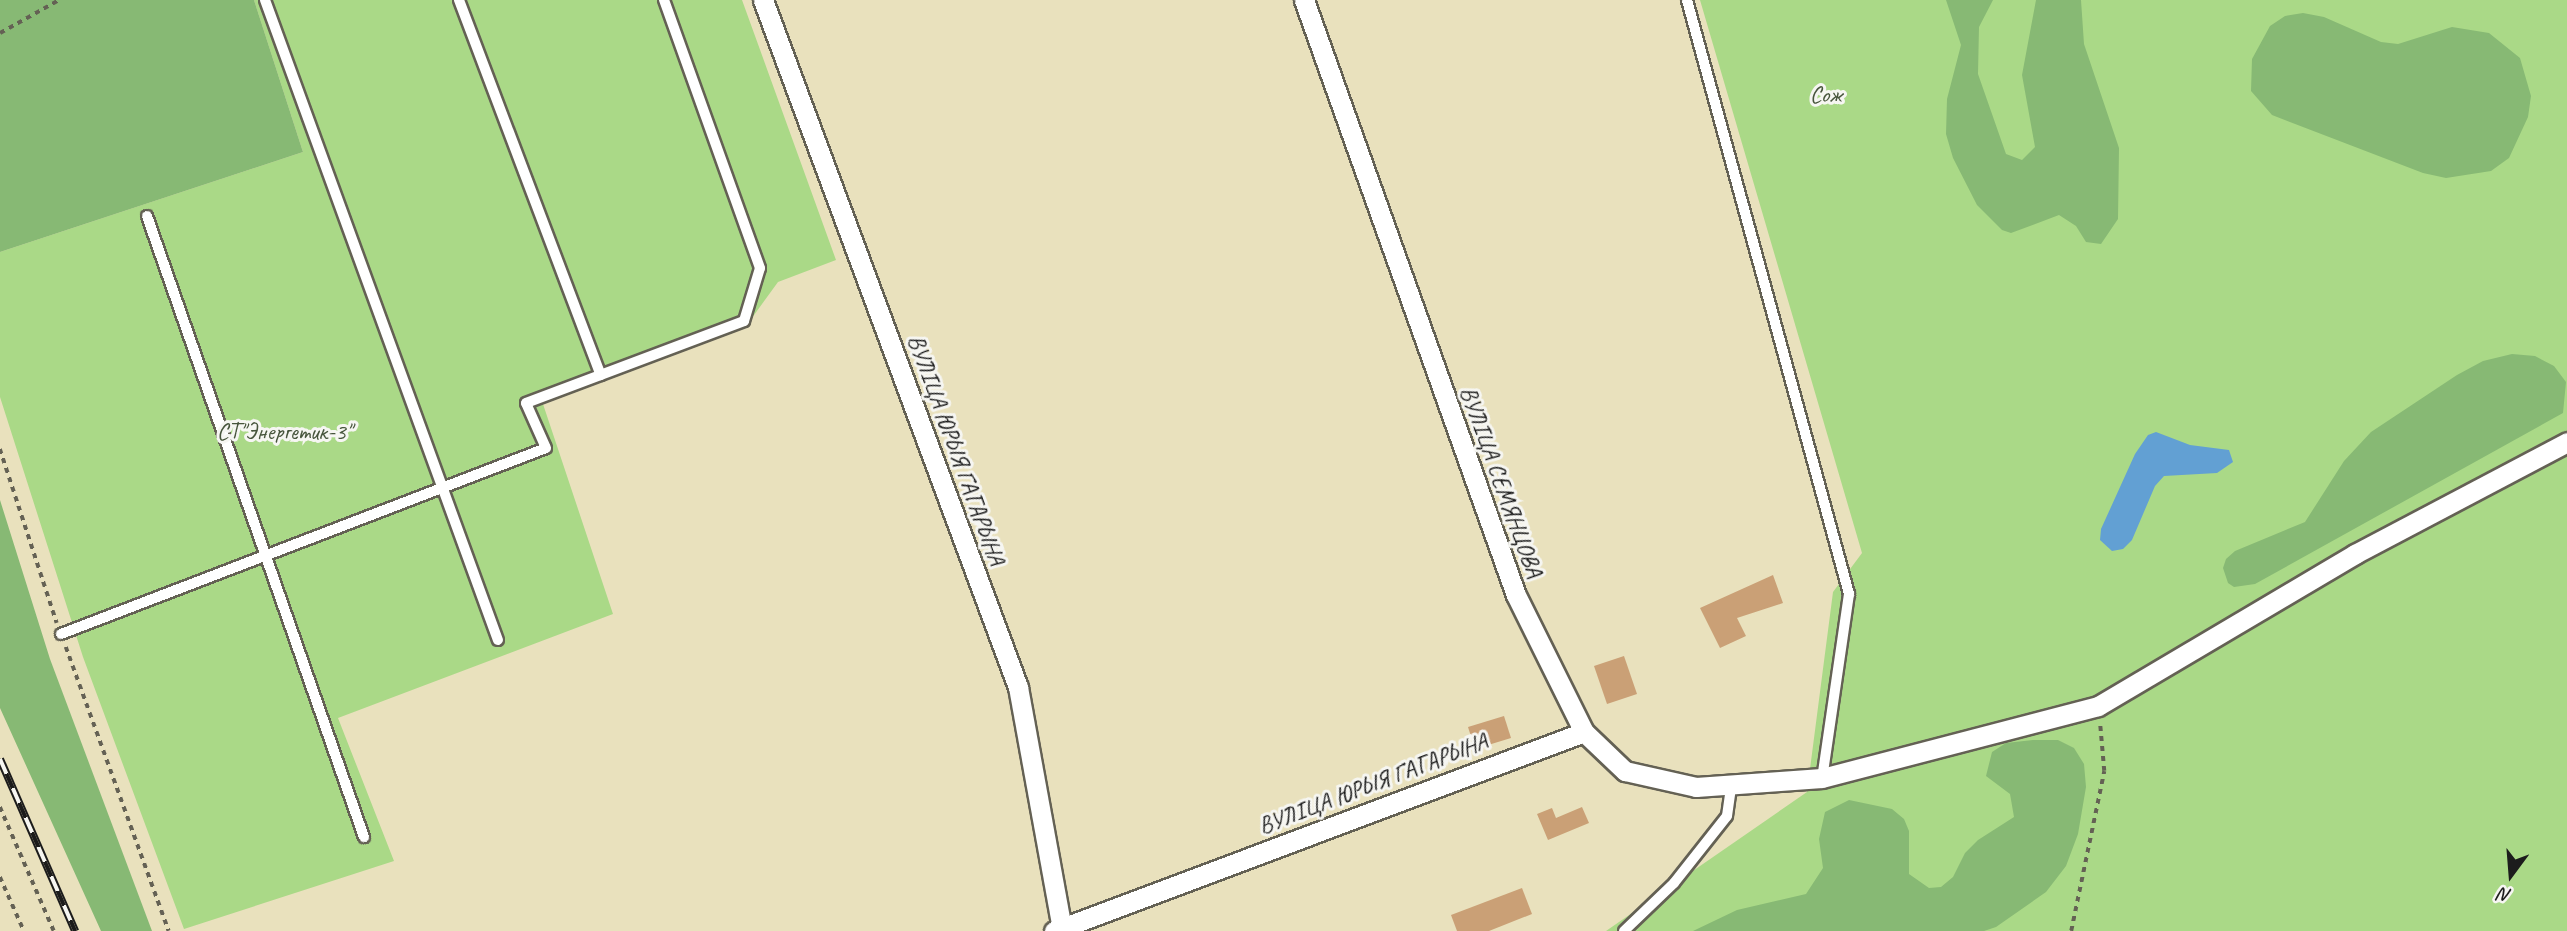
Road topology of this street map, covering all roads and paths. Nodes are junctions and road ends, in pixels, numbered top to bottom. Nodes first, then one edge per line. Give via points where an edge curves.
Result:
1 (59, 0) edge
2 (265, 0) edge
3 (459, 0) edge
4 (664, 0) edge
5 (763, 0) edge
6 (1304, 0) edge
7 (1687, 0) edge
8 (0, 33) edge
9 (148, 216) dead end
10 (601, 375) junction
11 (2567, 442) edge
12 (0, 449) edge
13 (441, 488) junction
14 (265, 555) junction
15 (61, 634) junction
16 (498, 640) dead end
17 (2098, 706) junction
18 (1584, 732) junction
19 (1822, 778) junction
20 (1731, 787) junction
21 (0, 807) edge
22 (365, 837) dead end
23 (0, 877) edge
24 (1058, 930) edge
25 (24, 931) edge
26 (54, 931) edge
27 (169, 931) edge
28 (1624, 931) edge
29 (2071, 931) edge

1 - 8 path
2 - 13 lane
3 - 10 lane
4 - 10 lane via 760,268 744,321
5 - 24 street, ВУЛІЦА ЮРЫЯ ГАГАРЫНА via 1018,687
6 - 18 street, ВУЛІЦА СЕМЯНЦОВА via 1516,595
7 - 19 lane via 1849,594
9 - 14 lane
10 - 13 lane via 526,403 546,448
11 - 17 street, ВУЛІЦА СЕМЯНЦОВА via 2355,554
12 - 15 path
13 - 14 lane
13 - 16 lane
14 - 15 lane
14 - 22 lane
15 - 27 path
17 - 19 street, ВУЛІЦА СЕМЯНЦОВА
17 - 29 path via 2104,771
18 - 20 street, ВУЛІЦА СЕМЯНЦОВА via 1625,771 1696,787
18 - 24 street, ВУЛІЦА ЮРЫЯ ГАГАРЫНА
19 - 20 street, ВУЛІЦА СЕМЯНЦОВА
20 - 28 lane via 1727,816 1675,883
21 - 26 path
23 - 25 path

